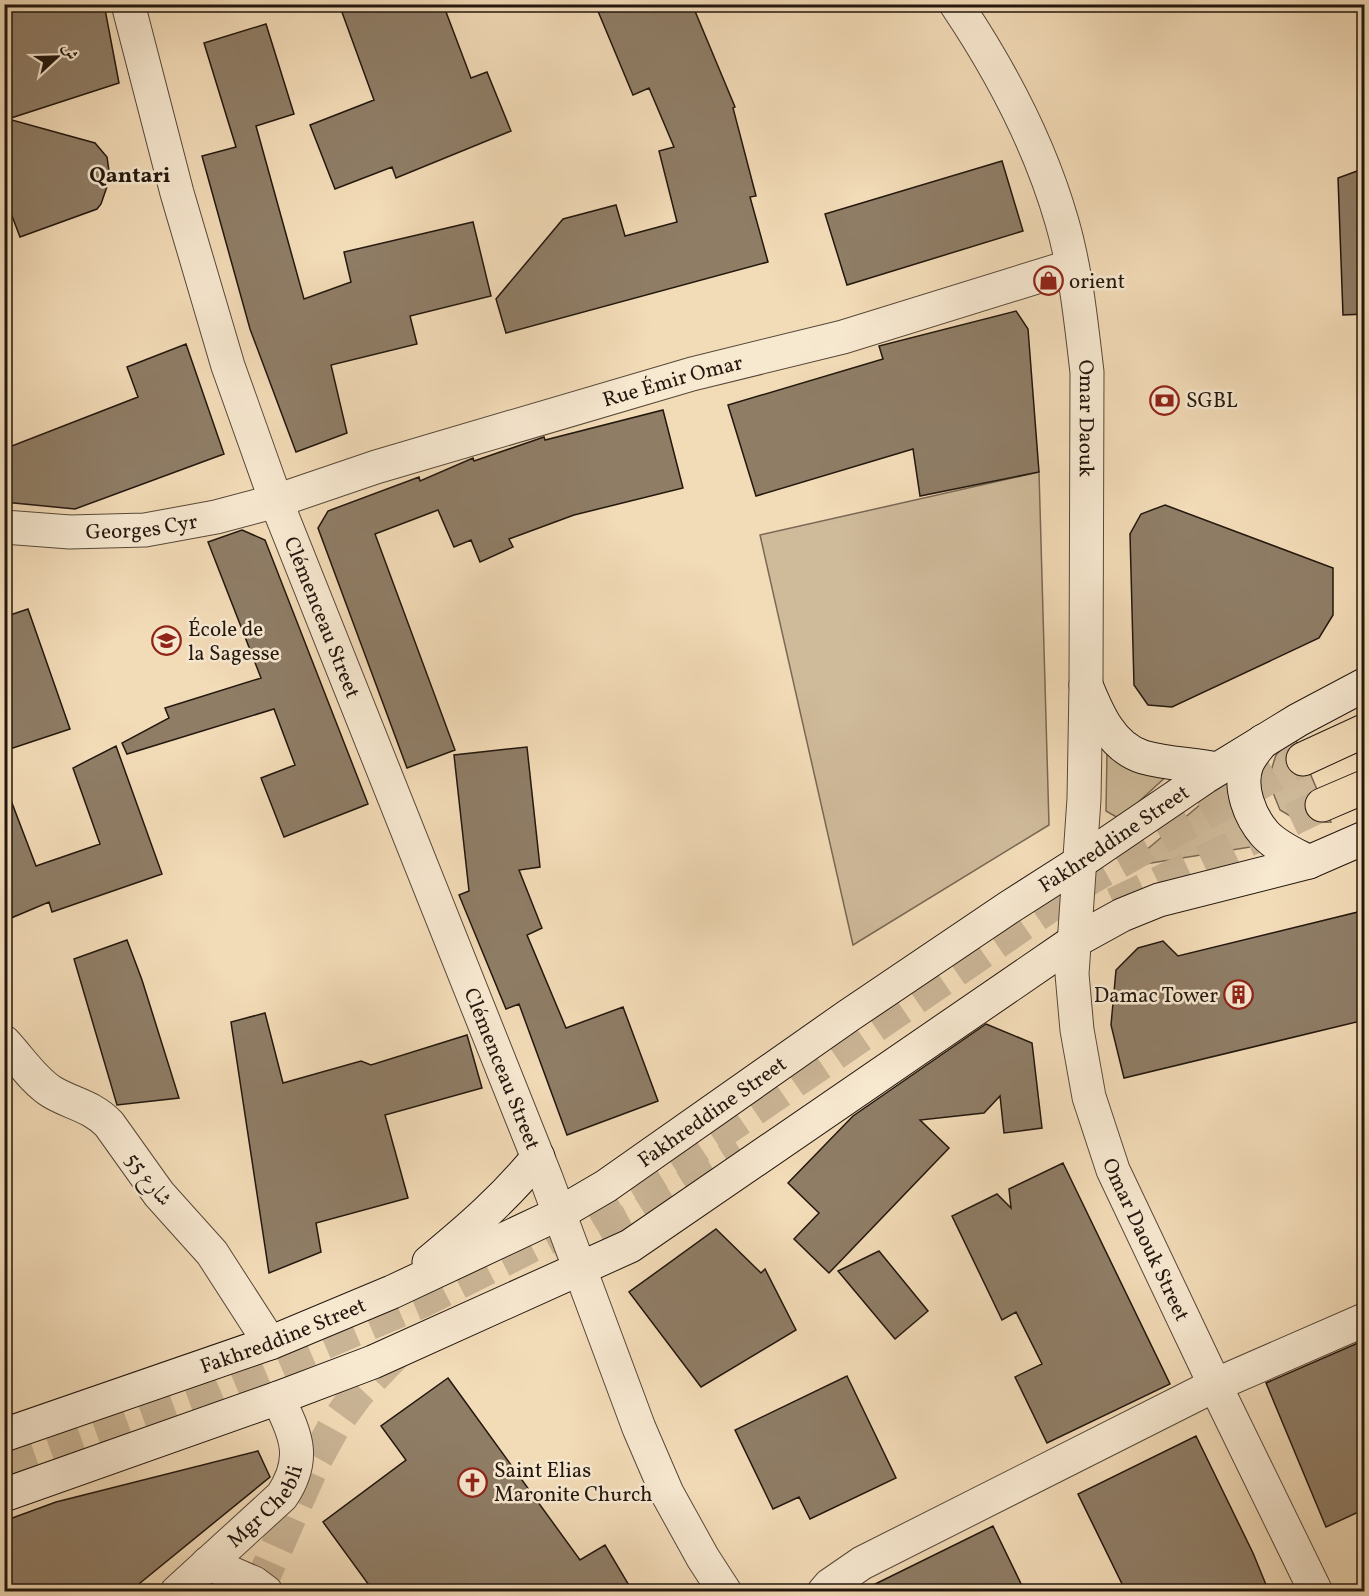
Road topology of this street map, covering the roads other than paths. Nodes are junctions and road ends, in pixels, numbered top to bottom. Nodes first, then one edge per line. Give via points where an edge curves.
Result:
1 (128, 4) edge
2 (956, 4) edge
3 (1072, 266) junction
4 (276, 501) junction
5 (4, 527) edge
6 (1086, 685) junction
7 (1365, 685) edge
8 (1365, 731) edge
9 (1263, 741) junction
10 (1303, 759) tunnel mouth
11 (1217, 769) junction
12 (1365, 787) edge
13 (1322, 805) tunnel mouth
14 (1365, 838) edge
15 (1080, 862) junction
16 (1309, 862) junction
17 (1073, 942) junction
18 (4, 1042) edge
19 (538, 1157) junction
20 (560, 1214) junction
21 (580, 1270) junction
22 (392, 1292) junction
23 (1365, 1320) edge
24 (270, 1343) junction
25 (1215, 1385) junction
26 (278, 1398) junction
27 (4, 1435) edge
28 (4, 1495) edge
29 (208, 1563) junction
30 (177, 1592) edge
31 (266, 1592) edge
32 (725, 1592) edge
33 (824, 1592) edge
34 (1316, 1592) edge

1 - 4 street, Clémenceau Street via 177,194 228,366
2 - 3 street, Omar Daouk via 987,52 1032,142 1056,204
3 - 4 street, Rue Émir Omar via 843,337 692,374 466,440
3 - 6 street, Omar Daouk via 1087,372
4 - 5 street, Georges Cyr via 216,518 145,530 70,532
4 - 19 street, Clémenceau Street
6 - 11 street via 1107,728 1128,750 1148,758
6 - 15 street, Omar Daouk
7 - 9 street, Fakhreddine Street
8 - 10 highway
9 - 11 street, Fakhreddine Street
9 - 16 street via 1244,777 1249,807 1265,835
11 - 15 street, Fakhreddine Street
12 - 13 highway
14 - 16 street
15 - 17 street, Omar Daouk Street
15 - 20 street, Fakhreddine Street
16 - 17 street via 1159,900
17 - 21 street via 630,1246
17 - 25 street, Omar Daouk Street via 1077,1030 1089,1097 1113,1170
18 - 24 street, شارع 55 via 47,1088 88,1107 109,1124 159,1194 212,1253
19 - 20 street, Clémenceau Street
19 - 22 street via 490,1210
20 - 21 street, Clémenceau Street
20 - 22 street, Fakhreddine Street
21 - 26 street via 374,1362
21 - 32 street, Clémenceau Street via 667,1493
22 - 24 street, Fakhreddine Street
23 - 25 street
24 - 27 street, Fakhreddine Street
25 - 33 street via 862,1563
25 - 34 street, Omar Daouk Street
26 - 28 street
26 - 29 street, Mgr Chebli via 298,1446 292,1480 282,1496
29 - 30 street, Mgr Chebli
29 - 31 street

